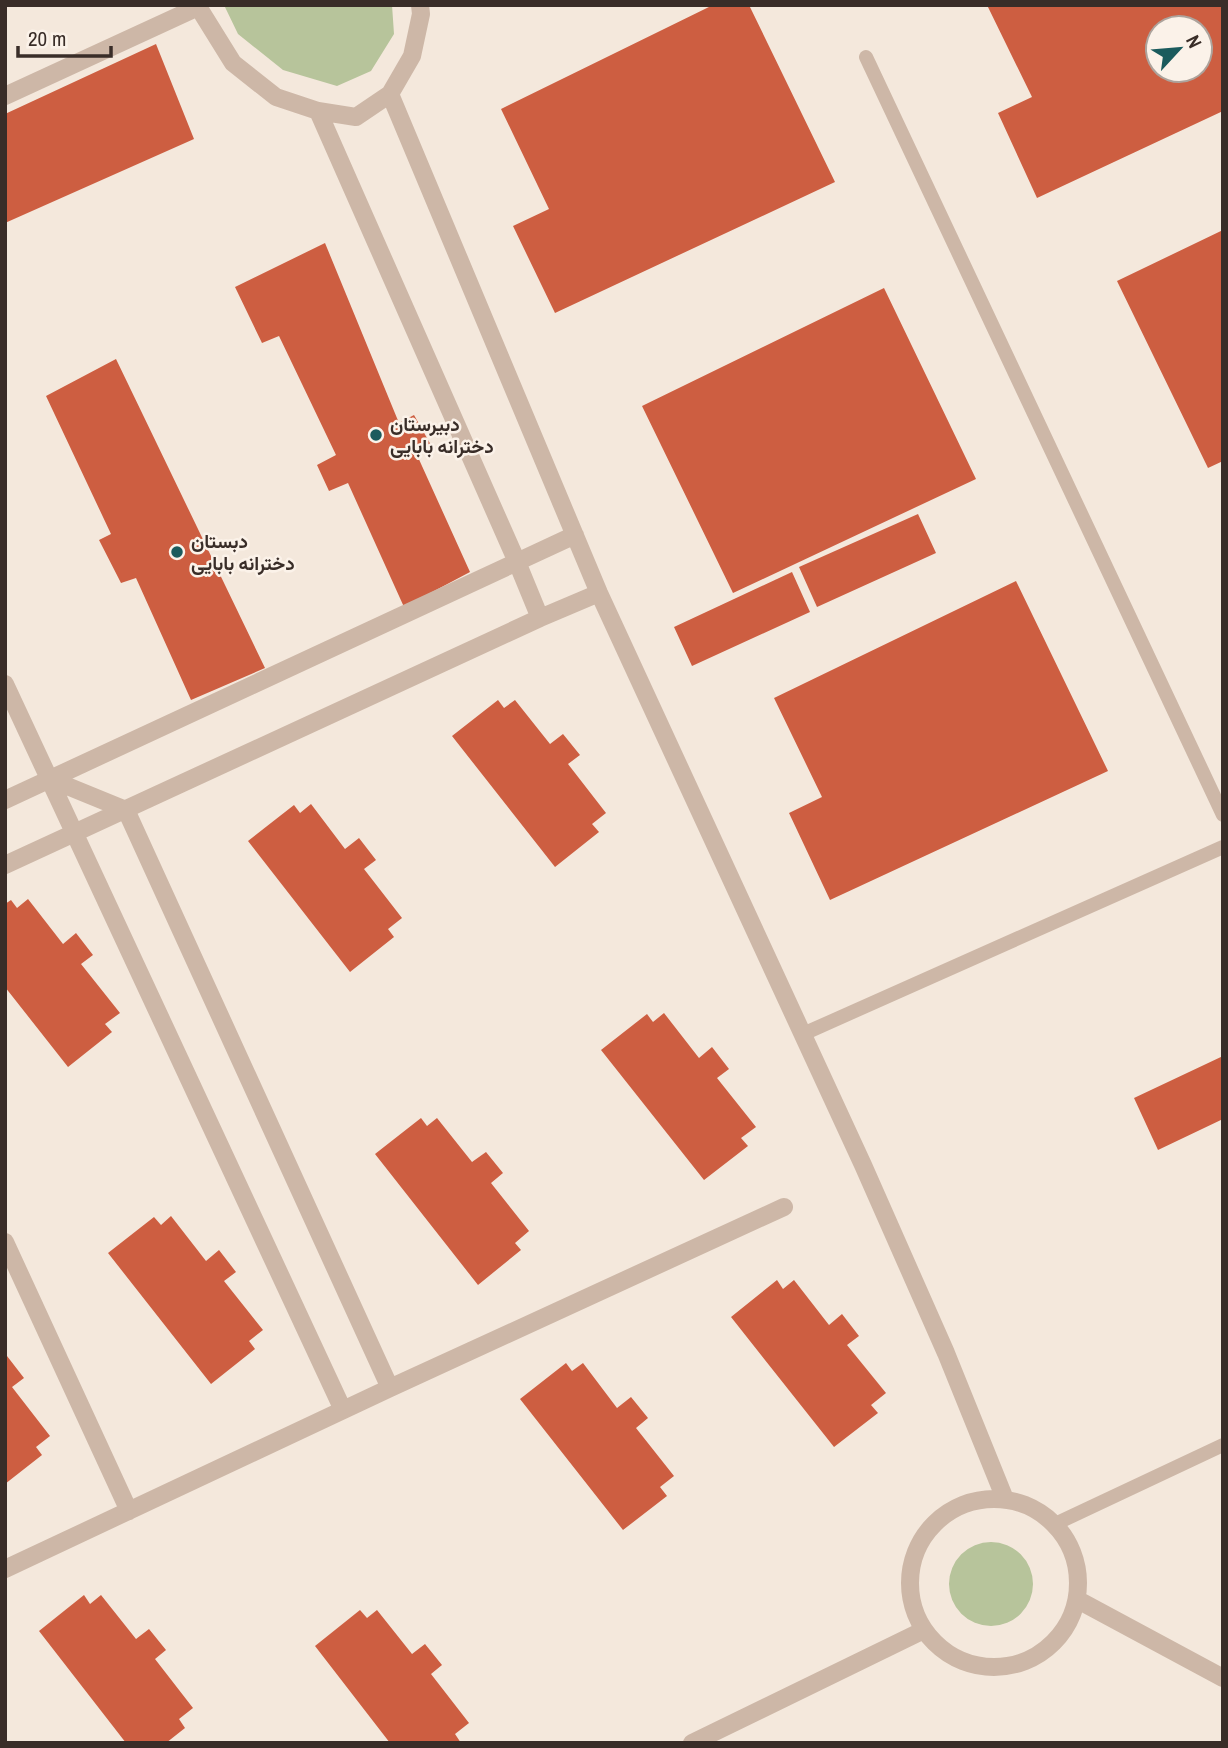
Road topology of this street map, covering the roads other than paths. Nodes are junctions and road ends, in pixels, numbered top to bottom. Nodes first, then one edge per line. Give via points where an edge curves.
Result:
1 (420, 5) edge
2 (198, 6) edge
3 (866, 57) dead end
4 (390, 94) junction
5 (5, 96) edge
6 (318, 111) junction
7 (575, 535) junction
8 (517, 562) junction
9 (599, 593) junction
10 (540, 618) junction
11 (5, 684) edge
12 (50, 779) junction
13 (5, 800) edge
14 (126, 810) junction
15 (1223, 815) edge
16 (75, 833) junction
17 (1223, 847) edge
18 (5, 865) edge
19 (803, 1034) junction
20 (784, 1207) dead end
21 (5, 1242) edge
22 (390, 1388) junction
23 (343, 1410) junction
24 (1223, 1445) edge
25 (1005, 1499) junction
26 (129, 1511) junction
27 (1055, 1524) junction
28 (5, 1569) edge
29 (1078, 1600) junction
30 (924, 1630) junction
31 (1223, 1678) edge
32 (692, 1743) edge

1 - 4 street via 412,56
2 - 5 street
2 - 6 street via 233,63 276,97
3 - 15 lane
4 - 6 street via 356,117
4 - 7 street
6 - 8 street
7 - 8 street
7 - 9 street
8 - 10 street
8 - 12 street
9 - 10 street
9 - 19 street
10 - 14 street
11 - 12 street
12 - 13 street
12 - 14 street
12 - 16 street
14 - 16 street
14 - 22 street
16 - 18 street
16 - 23 street
17 - 19 lane
19 - 25 street via 946,1353
20 - 22 street
21 - 26 street
22 - 23 street
23 - 26 street
24 - 27 lane
25 - 27 street via 1032,1507
25 - 30 street via 978,1500 952,1510 930,1527 916,1550 910,1577 912,1605
26 - 28 street
27 - 29 street via 1074,1559
29 - 30 street via 1068,1627 1049,1649 1025,1663 997,1669 968,1664 943,1651
29 - 31 street
30 - 32 street

